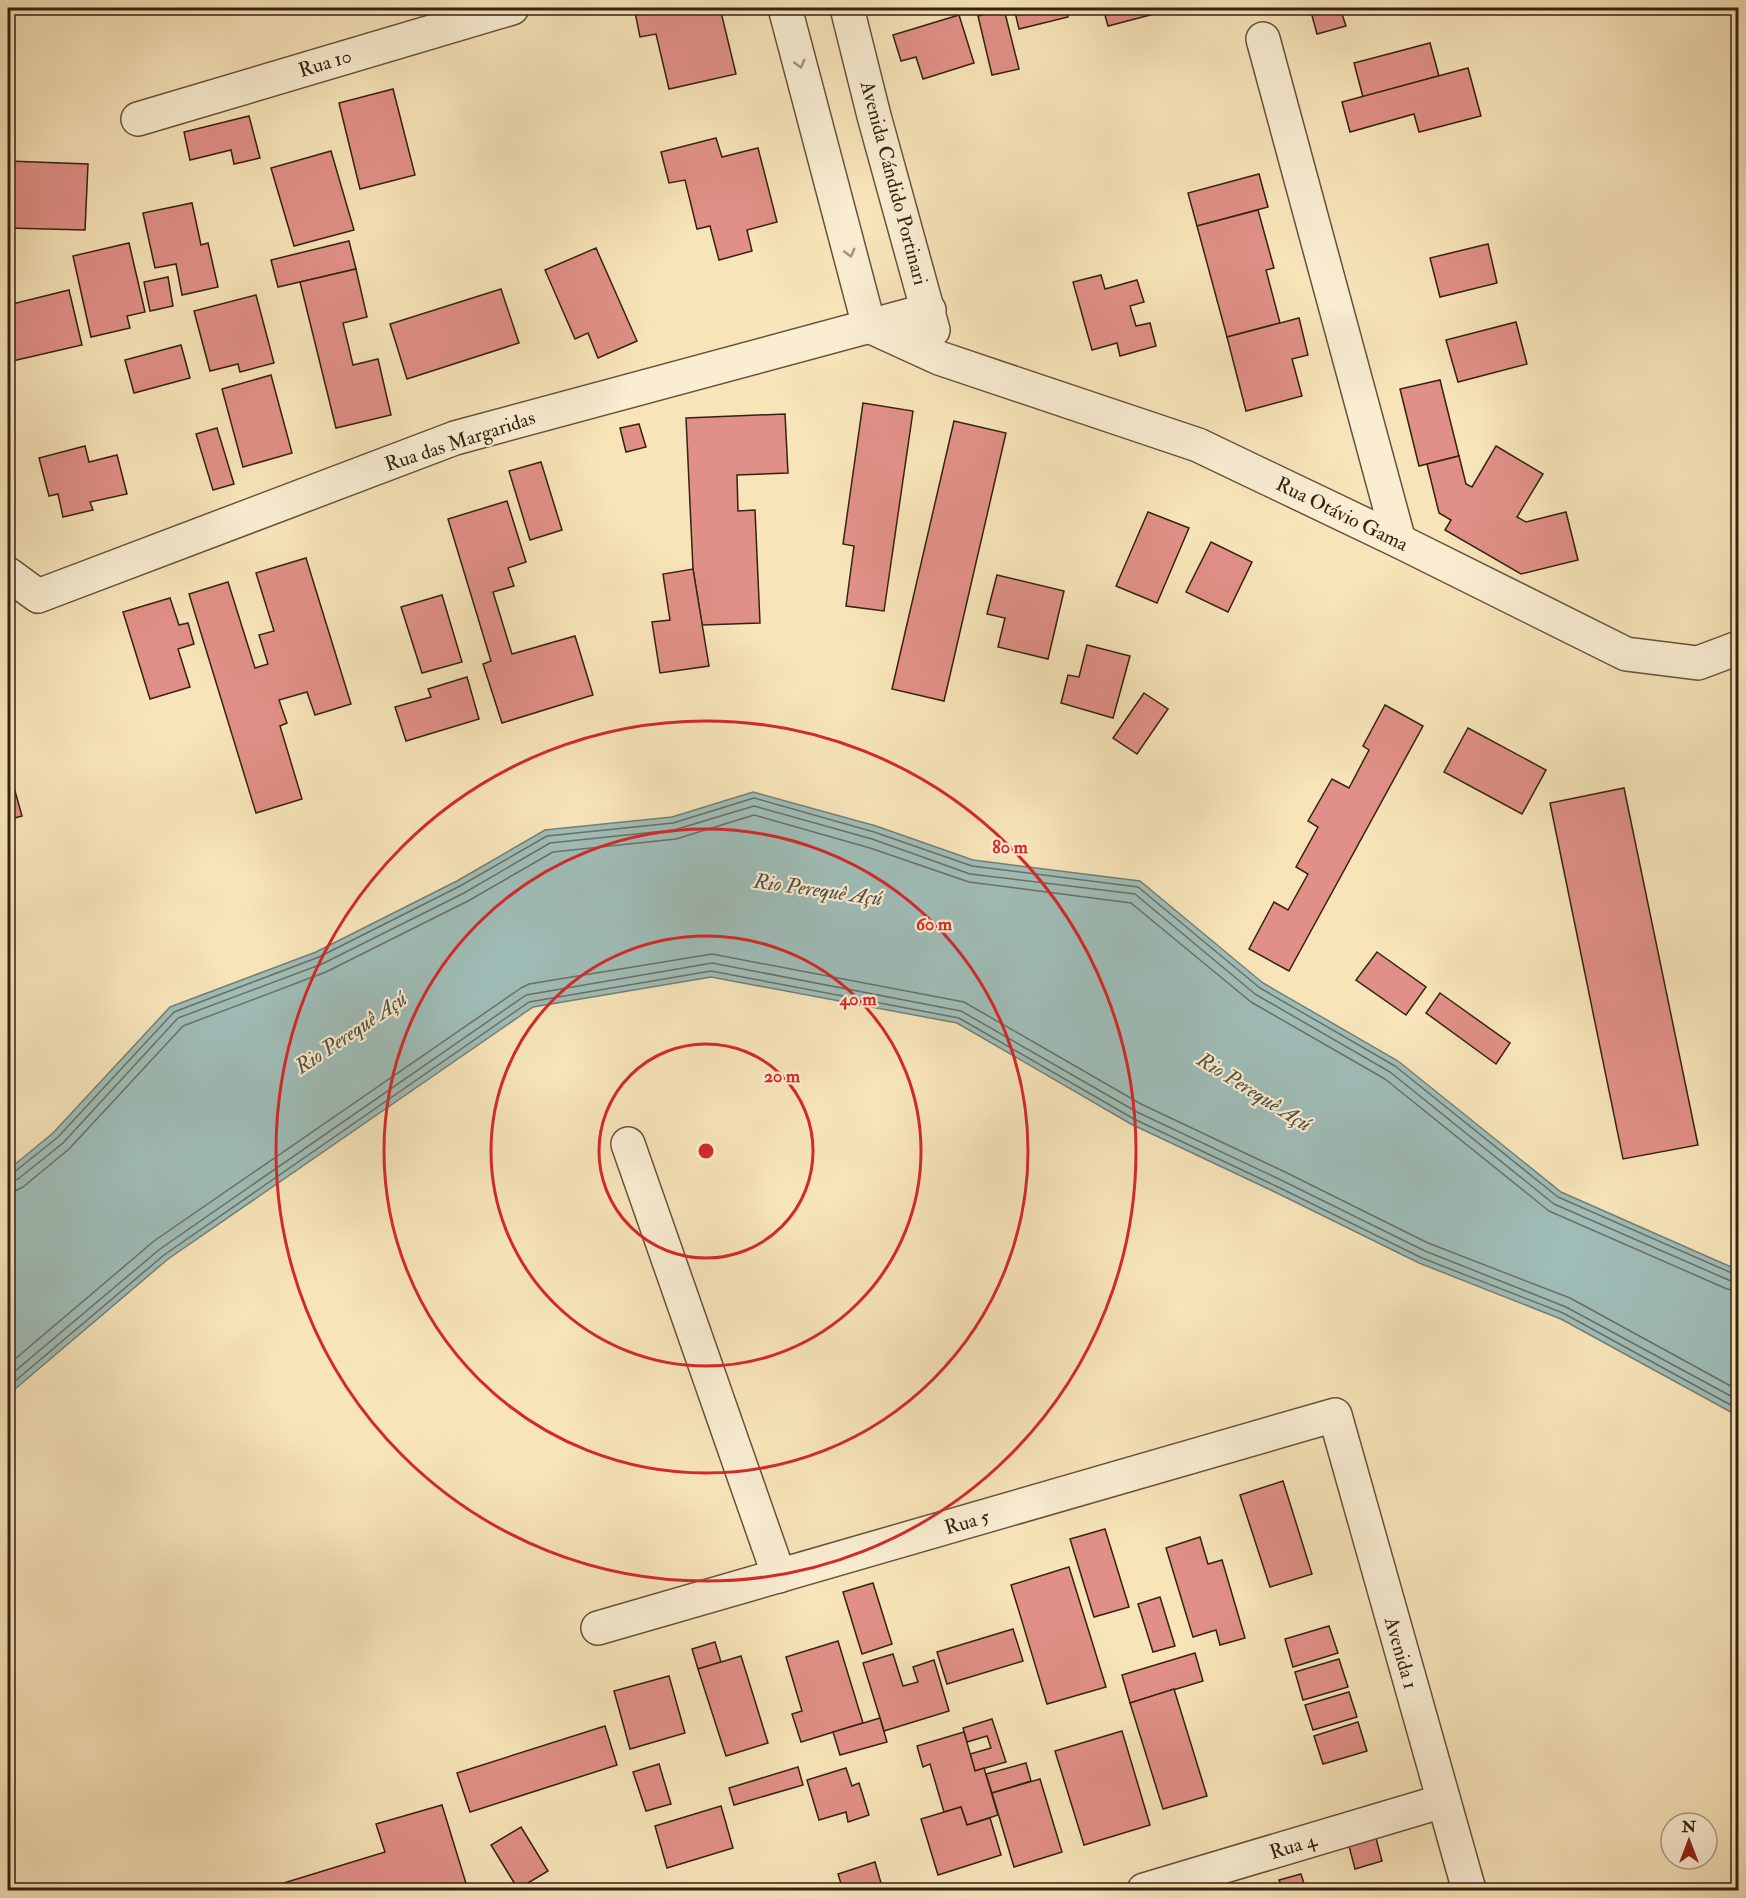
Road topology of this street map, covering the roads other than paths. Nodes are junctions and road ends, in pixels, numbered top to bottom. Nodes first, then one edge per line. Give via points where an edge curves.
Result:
1 (512, 8) edge
2 (785, 8) edge
3 (848, 8) edge
4 (1263, 39) dead end
5 (138, 118) dead end
6 (929, 310) junction
7 (869, 326) junction
8 (939, 358) junction
9 (1399, 542) junction
10 (8, 574) edge
11 (38, 596) junction
12 (8, 608) edge
13 (1738, 648) edge
14 (628, 1144) dead end
15 (1335, 1415) joint
16 (779, 1576) junction
17 (598, 1628) dead end
18 (1443, 1801) junction
19 (1144, 1890) edge
20 (1469, 1890) edge

1 - 5 street, Rua 10
2 -> 7 street
3 - 6 street, Avenida Cándido Portinari
4 - 9 street
6 - 7 street, Rua das Margaridas
6 - 8 street, Avenida Cándido Portinari
7 - 8 street, Rua Otávio Gama
7 - 11 street, Rua das Margaridas via 455,438
8 - 9 street, Rua Otávio Gama via 1198,445
9 - 13 street, Rua Otávio Gama via 1626,654 1698,663
10 - 11 street
11 - 12 street, Rua das Margaridas
14 - 16 street
15 - 16 street, Rua 5
15 - 18 street, Avenida 1
16 - 17 street, Rua 5
18 - 19 street, Rua 4
18 - 20 street, Avenida 1

